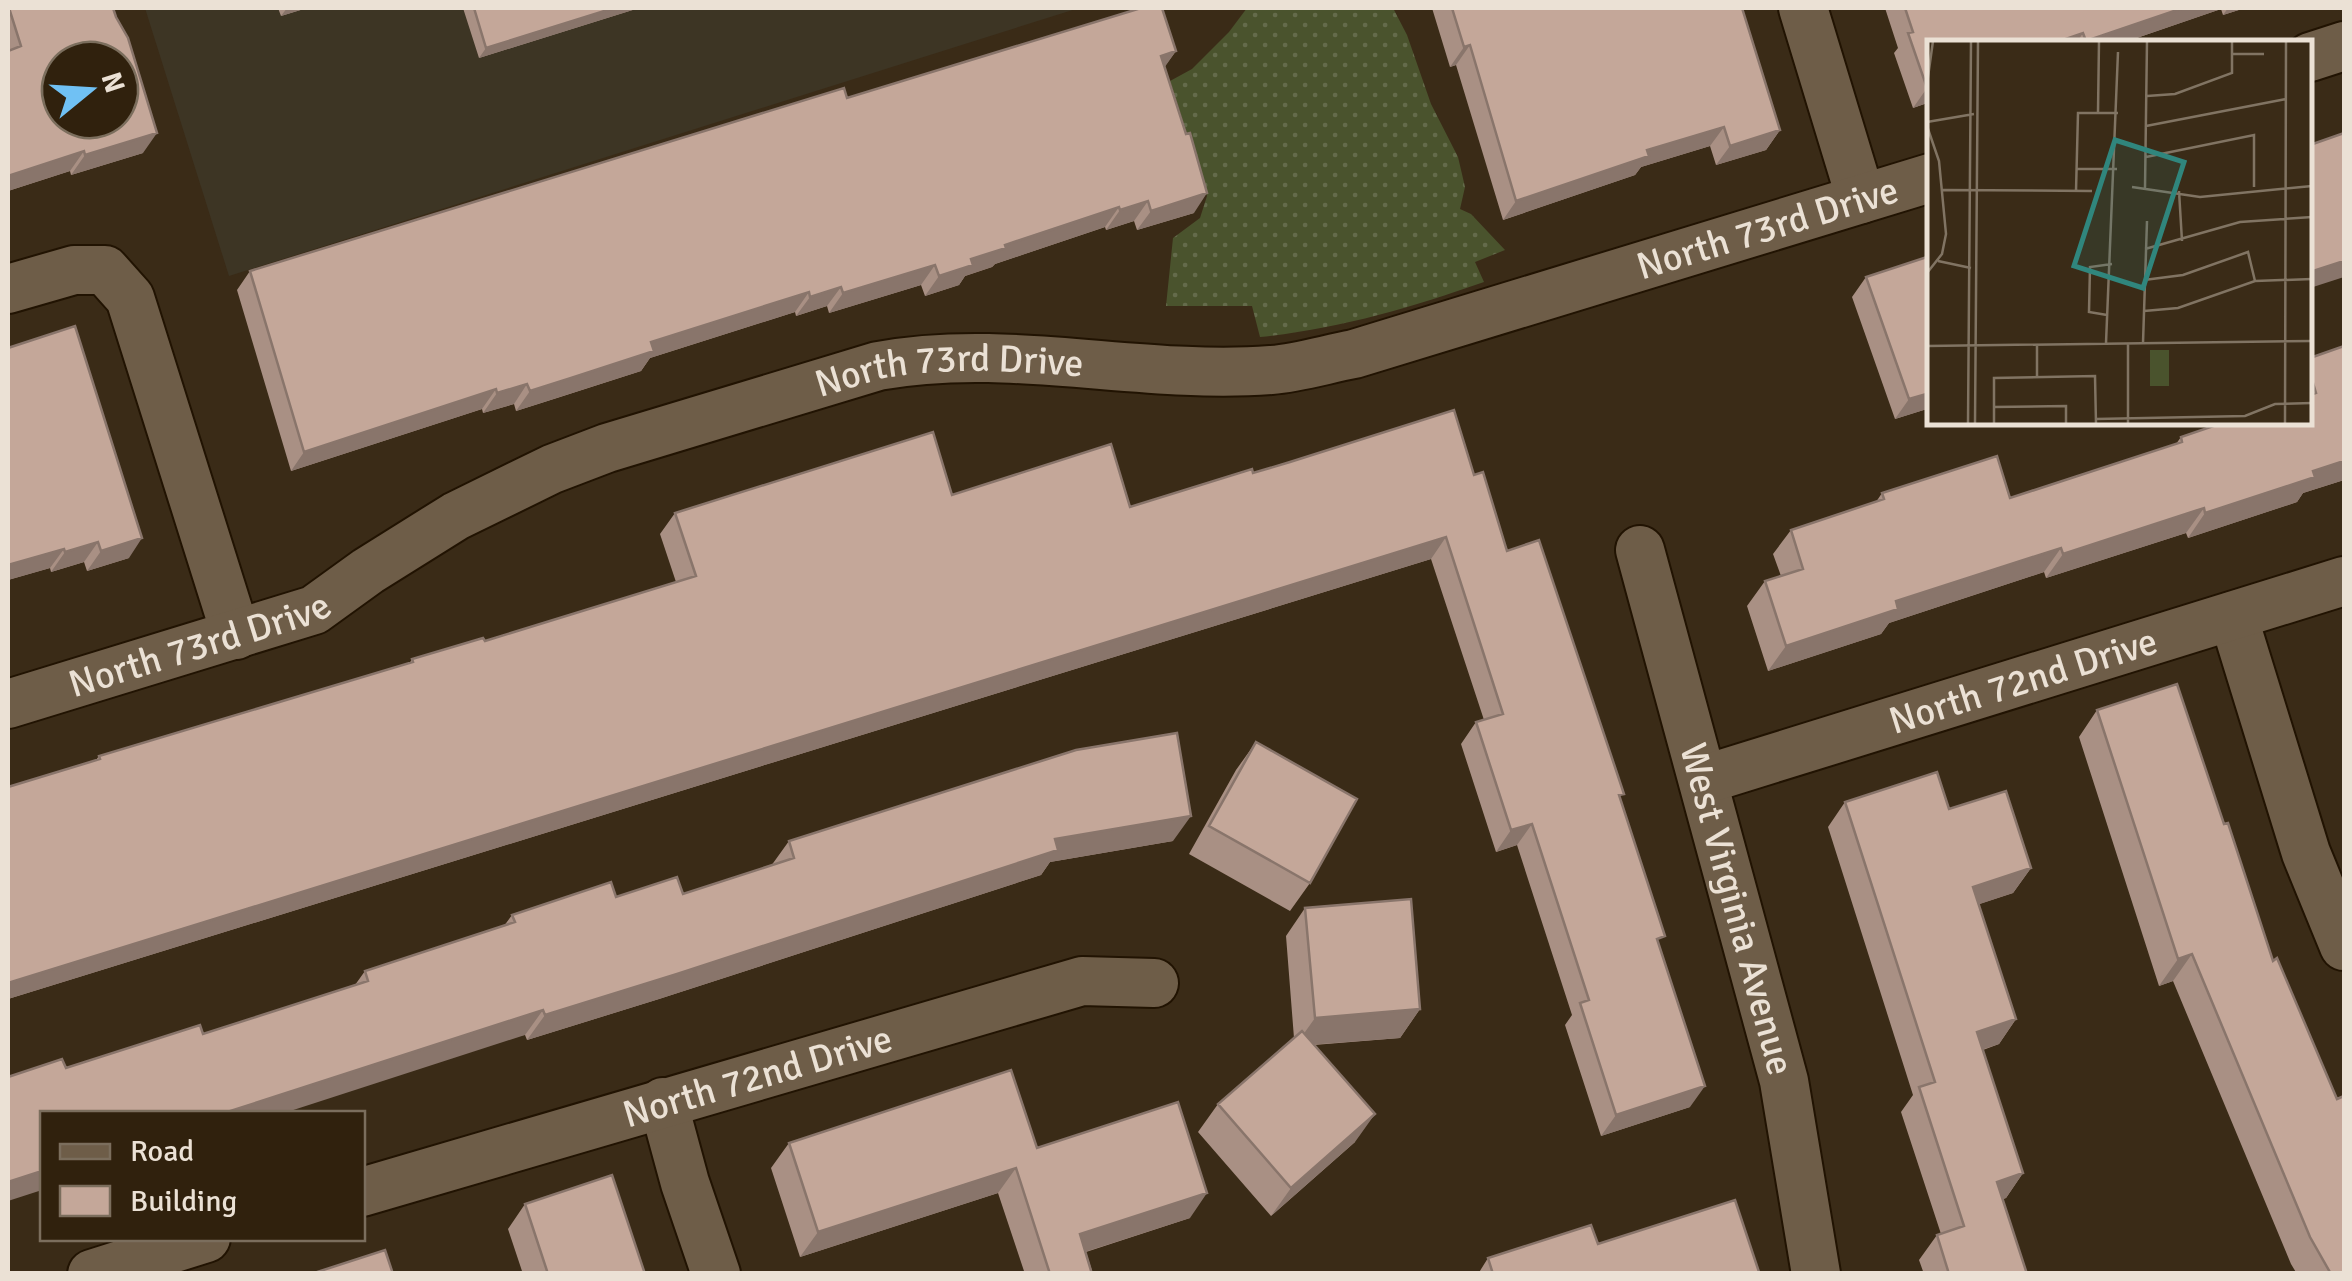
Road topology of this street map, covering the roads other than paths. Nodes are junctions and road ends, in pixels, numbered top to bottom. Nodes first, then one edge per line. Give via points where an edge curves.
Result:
1 (1803, 8) edge
2 (2344, 46) edge
3 (2312, 56) edge
4 (1927, 179) edge
5 (1861, 198) junction
6 (8, 289) edge
7 (1640, 550) dead end
8 (2344, 582) edge
9 (2234, 616) junction
10 (236, 635) junction
11 (8, 704) edge
12 (1703, 780) junction
13 (2344, 946) edge
14 (1154, 983) dead end
15 (662, 1102) junction
16 (365, 1191) edge
17 (200, 1241) edge
18 (150, 1265) edge
19 (92, 1274) edge
20 (716, 1274) edge
21 (1816, 1274) edge

1 - 5 street
2 - 3 street
4 - 5 street, North 73rd Drive
5 - 10 street, North 73rd Drive via 1354,354 1272,370 977,357 878,366 552,469 456,516 314,610
6 - 10 street via 74,270 105,270 130,298
7 - 12 street, West Virginia Avenue
8 - 9 street, North 72nd Drive
9 - 12 street, North 72nd Drive
9 - 13 street via 2306,853
10 - 11 street, North 73rd Drive
12 - 21 street, West Virginia Avenue via 1784,1081
14 - 15 street, North 72nd Drive via 1082,981
15 - 16 street, North 72nd Drive
15 - 20 street
17 - 18 street
18 - 19 street

